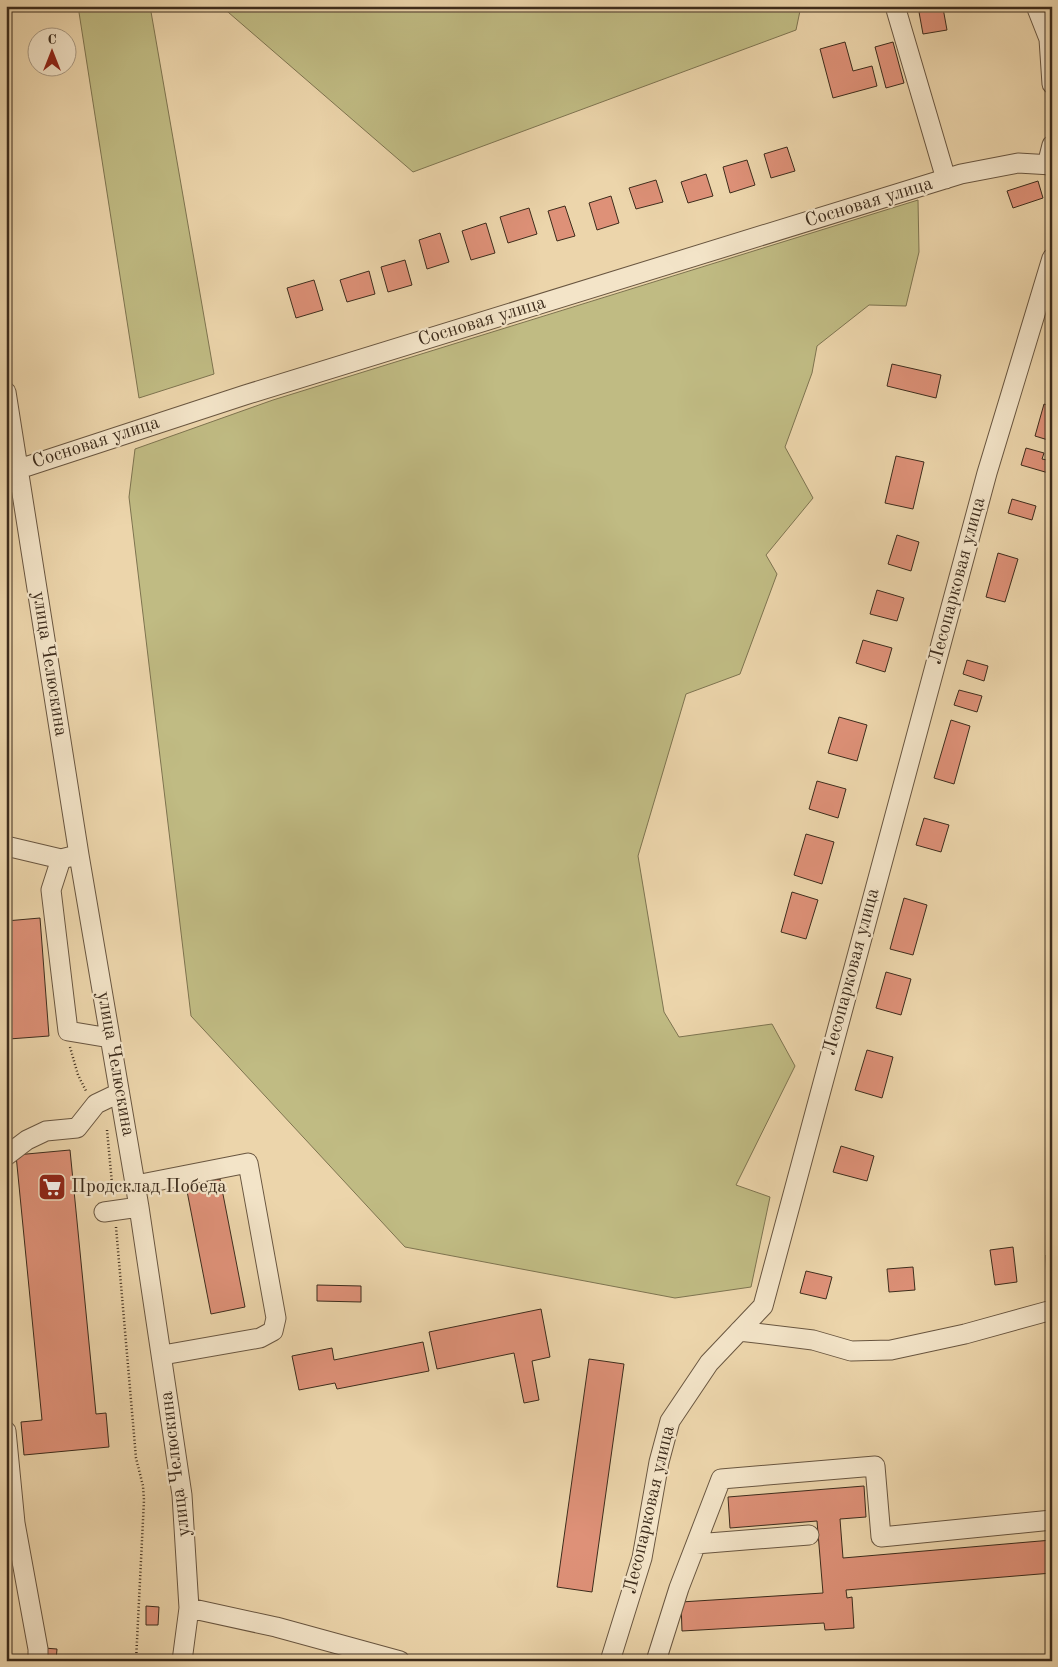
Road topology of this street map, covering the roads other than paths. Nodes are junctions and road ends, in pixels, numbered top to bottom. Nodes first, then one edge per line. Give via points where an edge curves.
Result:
1 (895, 6) edge
2 (1036, 6) edge
3 (1051, 44) edge
4 (1052, 84) edge
5 (1052, 145) edge
6 (1049, 165) edge
7 (946, 179) junction
8 (1052, 258) edge
9 (6, 392) edge
10 (13, 468) edge
11 (6, 846) edge
12 (70, 856) junction
13 (110, 1038) junction
14 (119, 1093) junction
15 (6, 1156) edge
16 (136, 1185) junction
17 (139, 1206) junction
18 (109, 1211) road end
19 (1052, 1310) edge
20 (739, 1331) junction
21 (163, 1355) junction
22 (6, 1432) edge
23 (1052, 1520) edge
24 (810, 1535) dead end
25 (696, 1544) junction
26 (189, 1608) junction
27 (38, 1661) edge
28 (182, 1661) edge
29 (400, 1661) edge
30 (610, 1661) edge
31 (656, 1661) edge

1 - 7 street
2 - 3 street
3 - 4 street
5 - 6 street
6 - 7 street, Сосновая улица via 1018,163
7 - 10 street, Сосновая улица
8 - 20 street, Лесопарковая улица via 984,483 763,1306
9 - 10 street, улица Челюскина
10 - 12 street, улица Челюскина
11 - 12 street
12 - 13 street, улица Челюскина
12 - 13 street via 52,890 68,1030
13 - 14 street, улица Челюскина
14 - 15 street via 96,1104 77,1128 46,1131
14 - 16 street, улица Челюскина
16 - 17 street, улица Челюскина
16 - 21 street via 248,1163 276,1318 273,1331 260,1338
17 - 18 street
17 - 21 street, улица Челюскина
19 - 20 street via 891,1350 851,1351 813,1340
20 - 30 street, Лесопарковая улица via 709,1363 670,1420 642,1558
21 - 26 street, улица Челюскина via 182,1495
22 - 27 street via 14,1523
23 - 25 street via 881,1537 875,1466 722,1479
24 - 25 street
25 - 31 street
26 - 28 street, улица Челюскина
26 - 29 street via 276,1627

